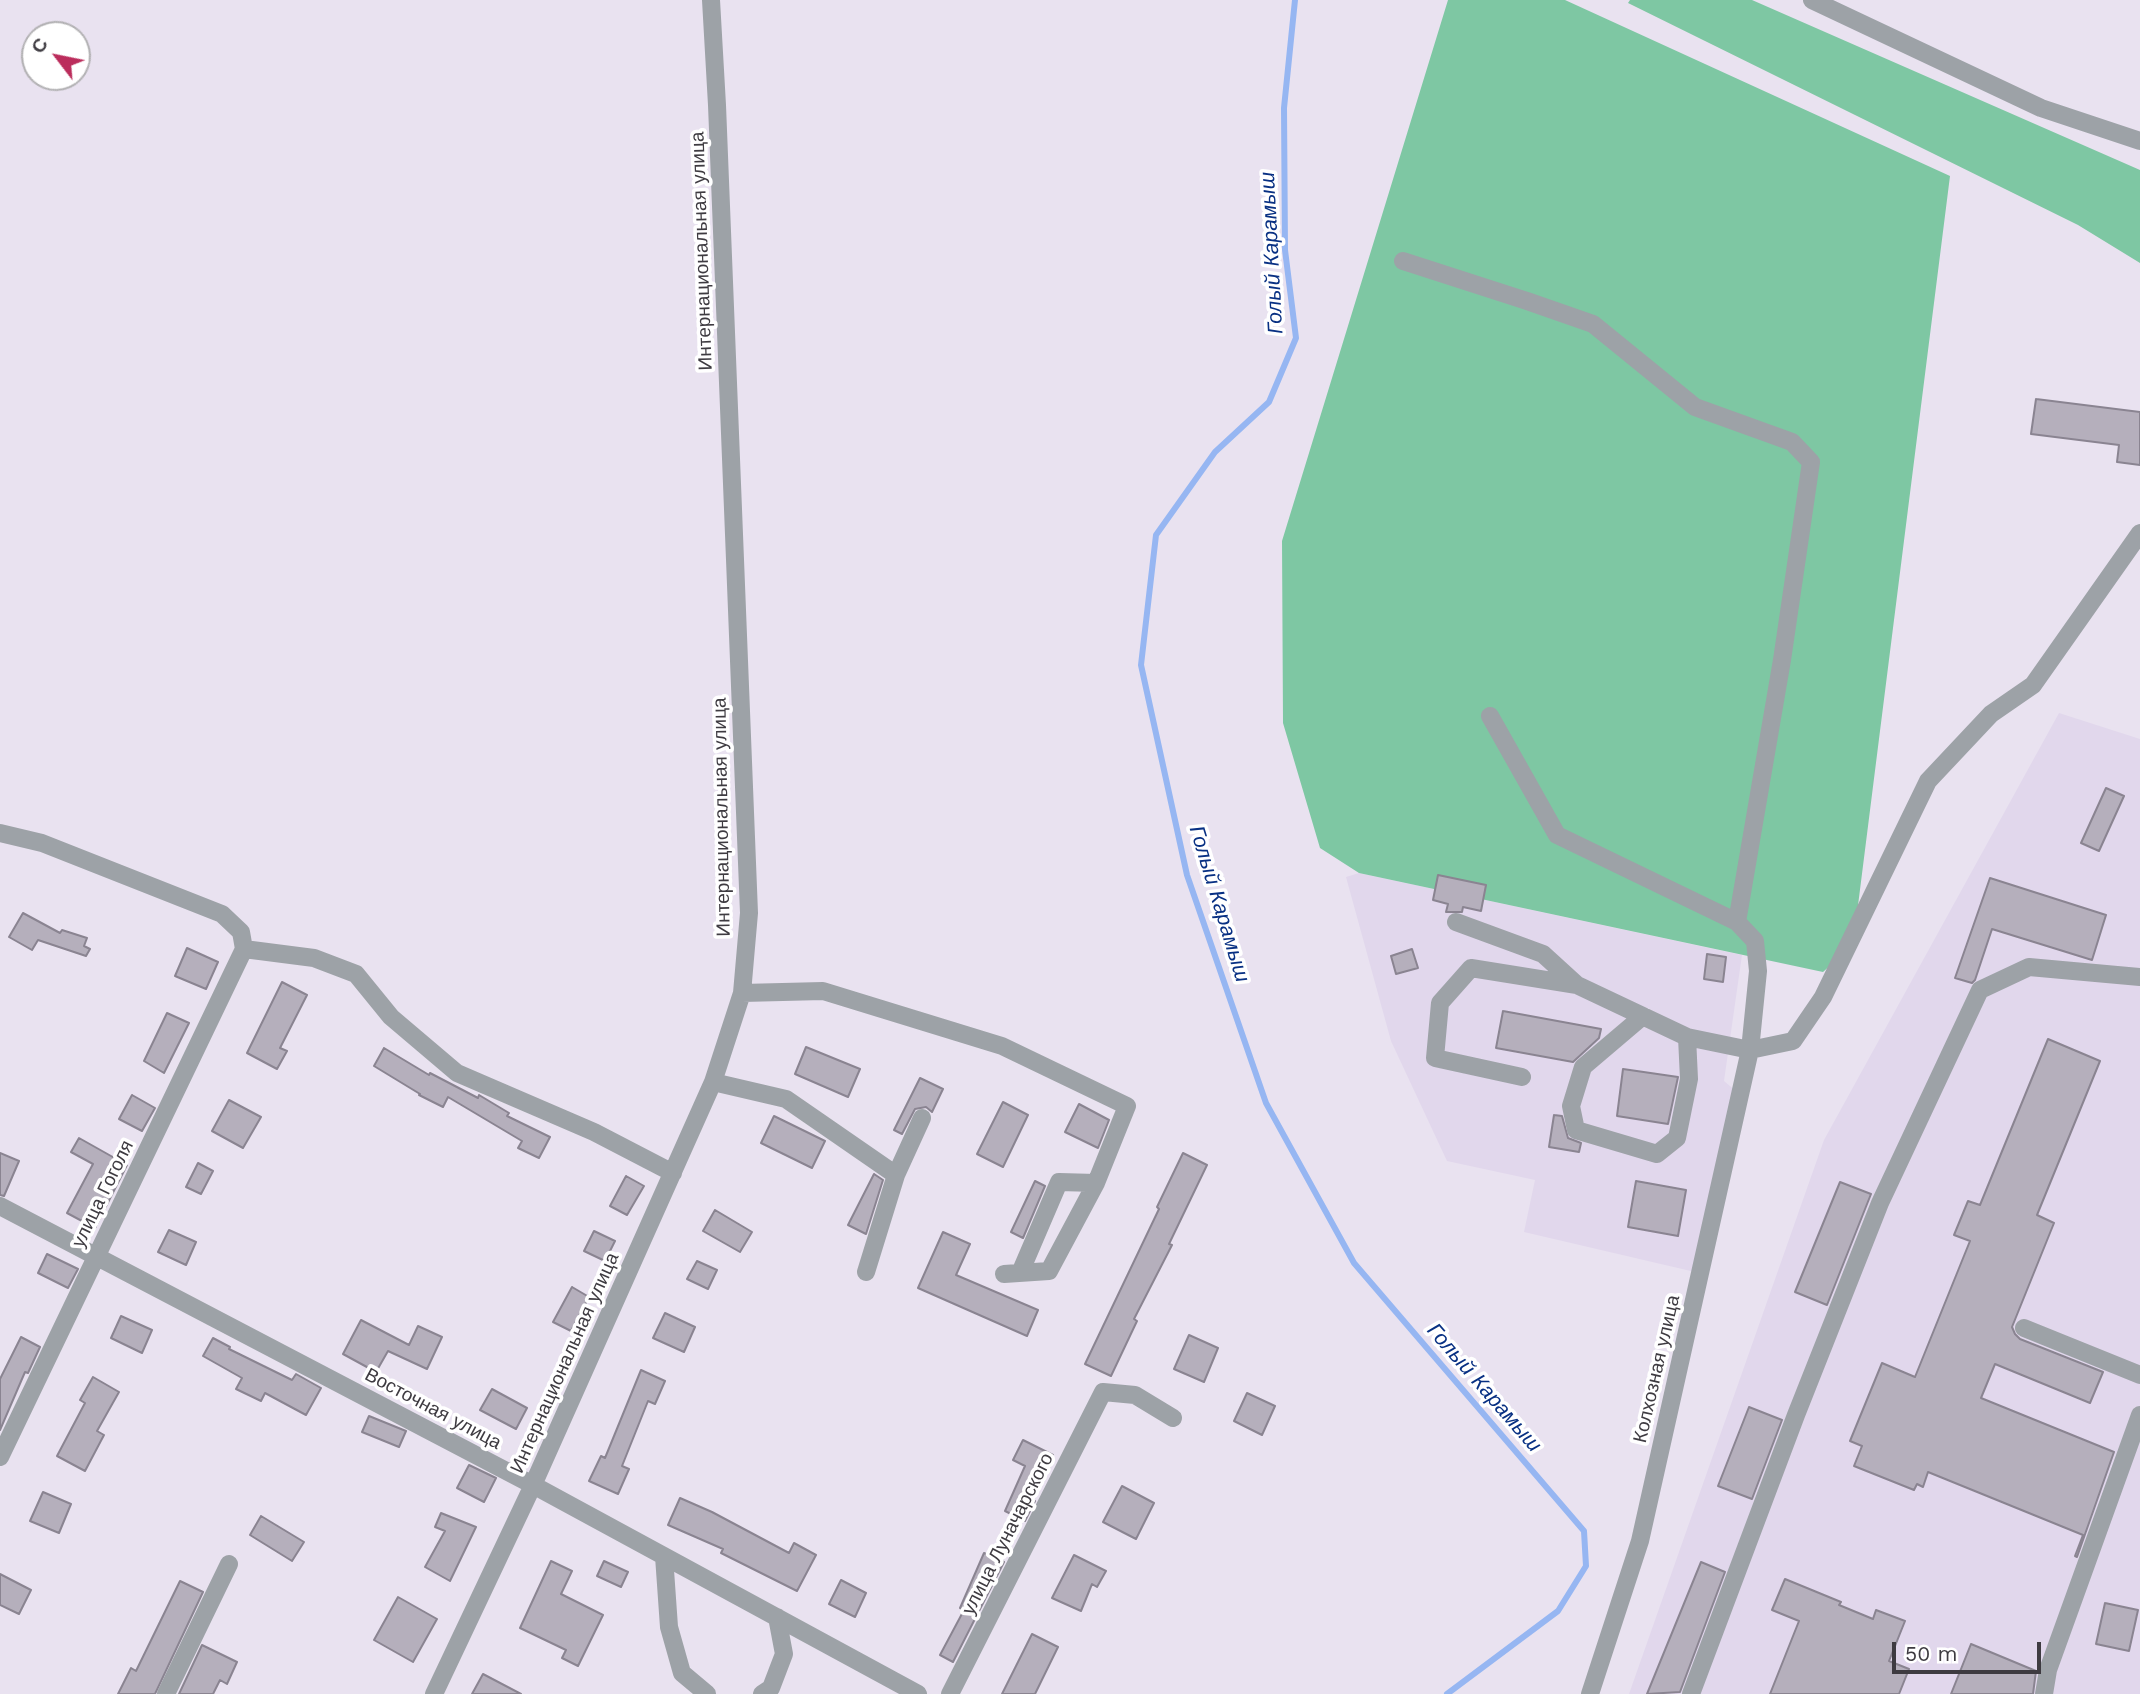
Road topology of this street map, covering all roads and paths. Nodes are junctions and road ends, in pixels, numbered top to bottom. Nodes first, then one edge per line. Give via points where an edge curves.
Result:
1 (711, 0) edge
2 (1812, 0) edge
3 (2140, 141) edge
4 (1403, 261) dead end
5 (2140, 533) edge
6 (1490, 716) dead end
7 (0, 833) edge
8 (1456, 922) dead end
9 (1737, 922) junction
10 (244, 949) junction
11 (2140, 977) edge
12 (1577, 985) junction
13 (742, 993) junction
14 (1643, 1016) junction
15 (1687, 1037) junction
16 (1750, 1050) junction
17 (1522, 1077) dead end
18 (713, 1082) junction
19 (922, 1118) dead end
20 (673, 1173) junction
21 (896, 1175) junction
22 (1096, 1183) junction
23 (0, 1206) edge
24 (96, 1256) junction
25 (866, 1272) dead end
26 (2024, 1328) dead end
27 (2140, 1375) edge
28 (2140, 1415) edge
29 (1173, 1418) dead end
30 (0, 1457) edge
31 (533, 1485) junction
32 (664, 1556) junction
33 (229, 1564) dead end
34 (777, 1617) junction
35 (166, 1694) edge
36 (434, 1694) edge
37 (707, 1694) edge
38 (762, 1694) edge
39 (918, 1694) edge
40 (950, 1694) edge
41 (1590, 1694) edge
42 (1691, 1694) edge
43 (2044, 1694) edge

1 - 13 street, Интернациональная улица via 748,913
2 - 3 street via 2041,108
4 - 9 street via 1593,324 1695,407 1792,442 1811,462
5 - 16 street via 2033,685 1991,714 1928,781 1823,997 1793,1041
6 - 9 street via 1558,835
7 - 10 street via 42,843 222,914 241,932
8 - 12 street via 1543,954
9 - 16 street, Колхозная улица via 1755,941 1758,971
10 - 20 street via 314,958 356,974 391,1017 457,1073 594,1132
10 - 24 street, улица Гоголя
11 - 42 street via 2029,967 1980,990 1880,1203
12 - 14 street
12 - 17 street via 1471,968 1440,1003 1435,1058
13 - 18 street, Интернациональная улица
13 - 22 street via 823,991 1002,1046 1127,1106
14 - 15 street
14 - 15 street via 1583,1067 1571,1106 1576,1130 1657,1154 1677,1138 1689,1079
15 - 16 street
16 - 41 street, Колхозная улица via 1640,1541
18 - 20 street, Интернациональная улица
18 - 21 street via 786,1099
19 - 21 street
20 - 31 street, Интернациональная улица
21 - 25 street
22 - 22 street via 1049,1271 1012,1273 1059,1182
23 - 24 street, Восточная улица
24 - 30 street, улица Гоголя
24 - 31 street, Восточная улица
26 - 27 street
28 - 43 street via 2048,1670
29 - 40 street, улица Луначарского via 1135,1395 1102,1392
31 - 32 street, Восточная улица
31 - 36 street, Интернациональная улица
32 - 34 street, Восточная улица
32 - 37 street via 669,1627 682,1673
33 - 35 street
34 - 38 street via 784,1654 771,1688
34 - 39 street, Восточная улица

